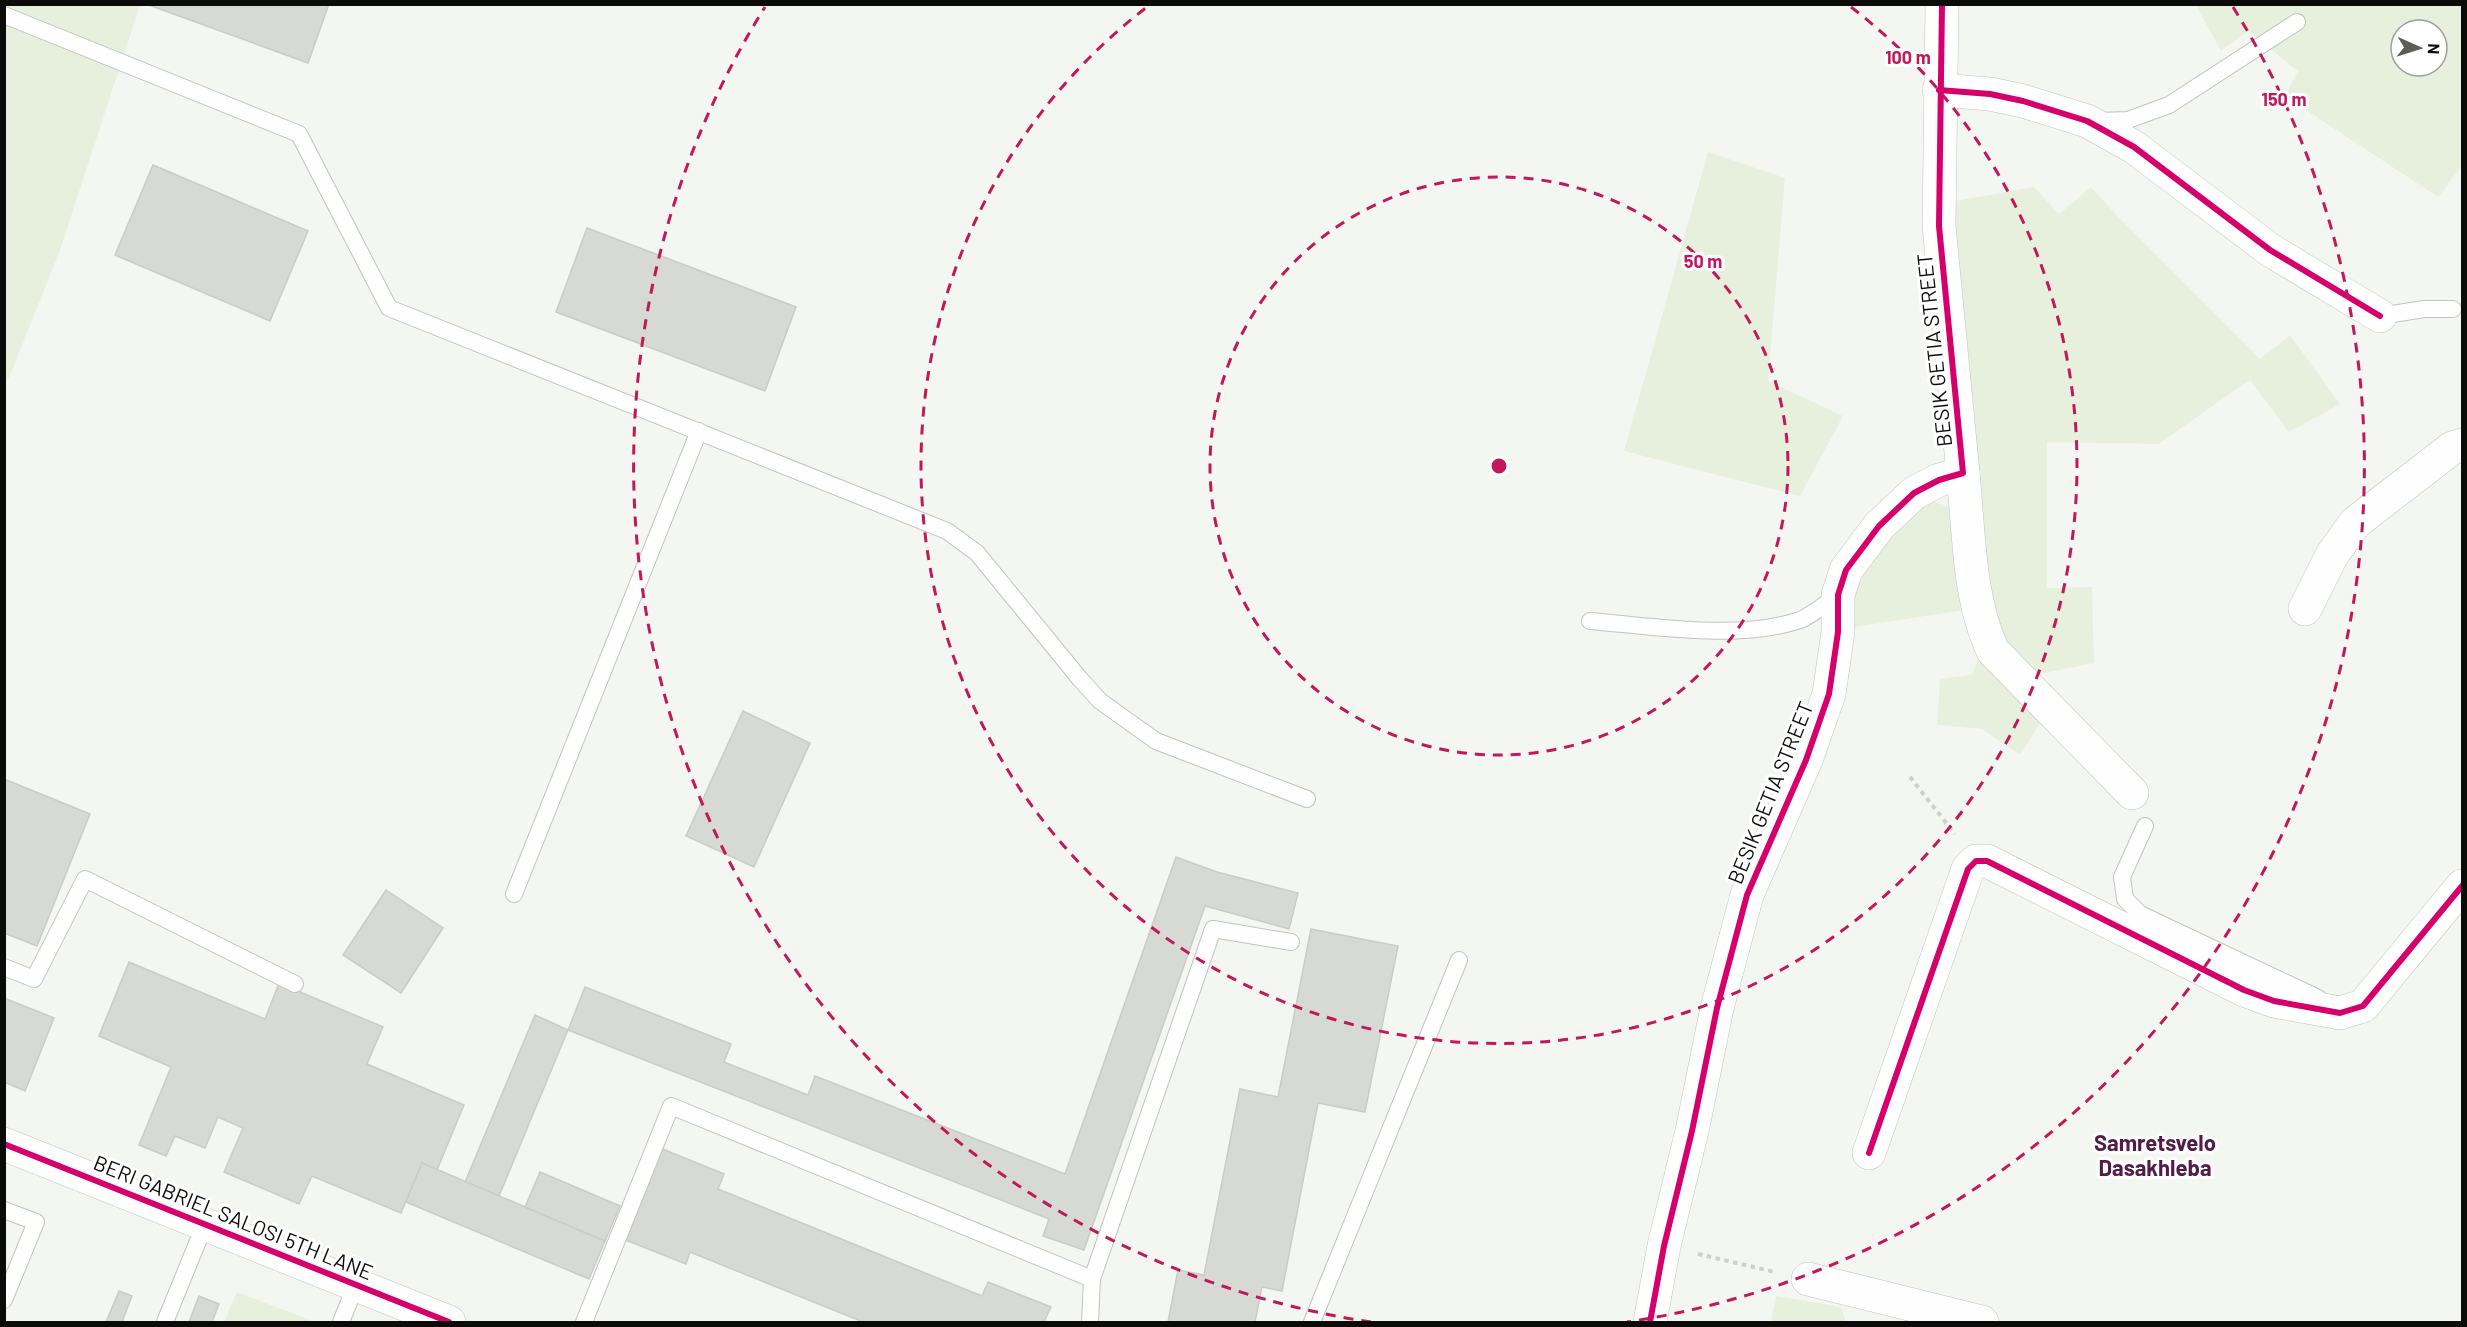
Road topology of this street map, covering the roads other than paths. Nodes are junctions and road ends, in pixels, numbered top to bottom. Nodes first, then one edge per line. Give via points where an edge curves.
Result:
1 (1942, 4) edge
2 (4, 15) edge
3 (2297, 22) dead end
4 (1939, 90) junction
5 (2087, 121) junction
6 (2452, 309) dead end
7 (2380, 316) joint
8 (699, 431) junction
9 (2463, 445) edge
10 (1964, 473) junction
11 (1838, 595) junction
12 (2305, 609) dead end
13 (1590, 621) dead end
14 (2132, 793) dead end
15 (1306, 799) dead end
16 (2145, 826) dead end
17 (2463, 886) edge
18 (514, 894) dead end
19 (1291, 942) dead end
20 (1459, 960) dead end
21 (4, 967) edge
22 (295, 984) dead end
23 (2323, 1010) junction
24 (4, 1144) edge
25 (1869, 1153) dead end
26 (4, 1210) edge
27 (205, 1224) junction
28 (1808, 1279) road end
29 (1092, 1280) junction
30 (356, 1285) junction
31 (4, 1300) edge
32 (165, 1323) edge
33 (341, 1323) edge
34 (449, 1323) edge
35 (584, 1323) edge
36 (1090, 1323) edge
37 (1312, 1323) edge
38 (1650, 1323) edge
39 (1982, 1323) edge

1 - 4 street, BESIK GETIA STREET
2 - 8 lane via 299,134 389,308
3 - 5 lane via 2169,105 2128,120
4 - 5 street via 1990,94
4 - 10 street, BESIK GETIA STREET via 1939,226
5 - 7 street via 2134,147 2270,250
6 - 7 lane
8 - 15 lane via 947,531 977,554 1100,700 1156,741
8 - 18 lane
9 - 12 street via 2452,448 2355,523 2332,555
10 - 11 street, BESIK GETIA STREET via 1914,493 1879,526 1846,570
10 - 14 street via 1976,598 1993,651
11 - 13 lane via 1802,619 1766,628 1702,630
11 - 38 street, BESIK GETIA STREET via 1838,632 1829,694 1806,760 1747,895 1717,1008
16 - 23 lane via 2122,877 2125,899 2140,914 2318,998
17 - 23 street via 2363,1006 2340,1013
19 - 29 lane via 1213,929
20 - 37 lane
21 - 22 lane via 34,979 85,879
23 - 25 street via 2274,1001 2244,990 1987,861 1976,861 1968,869
24 - 27 street, BERI GABRIEL SALOSI 5TH LANE
26 - 31 lane via 36,1222
27 - 30 street, BERI GABRIEL SALOSI 5TH LANE
27 - 32 lane
28 - 39 street
29 - 35 lane via 670,1106
29 - 36 lane
30 - 33 lane
30 - 34 street, BERI GABRIEL SALOSI 5TH LANE

